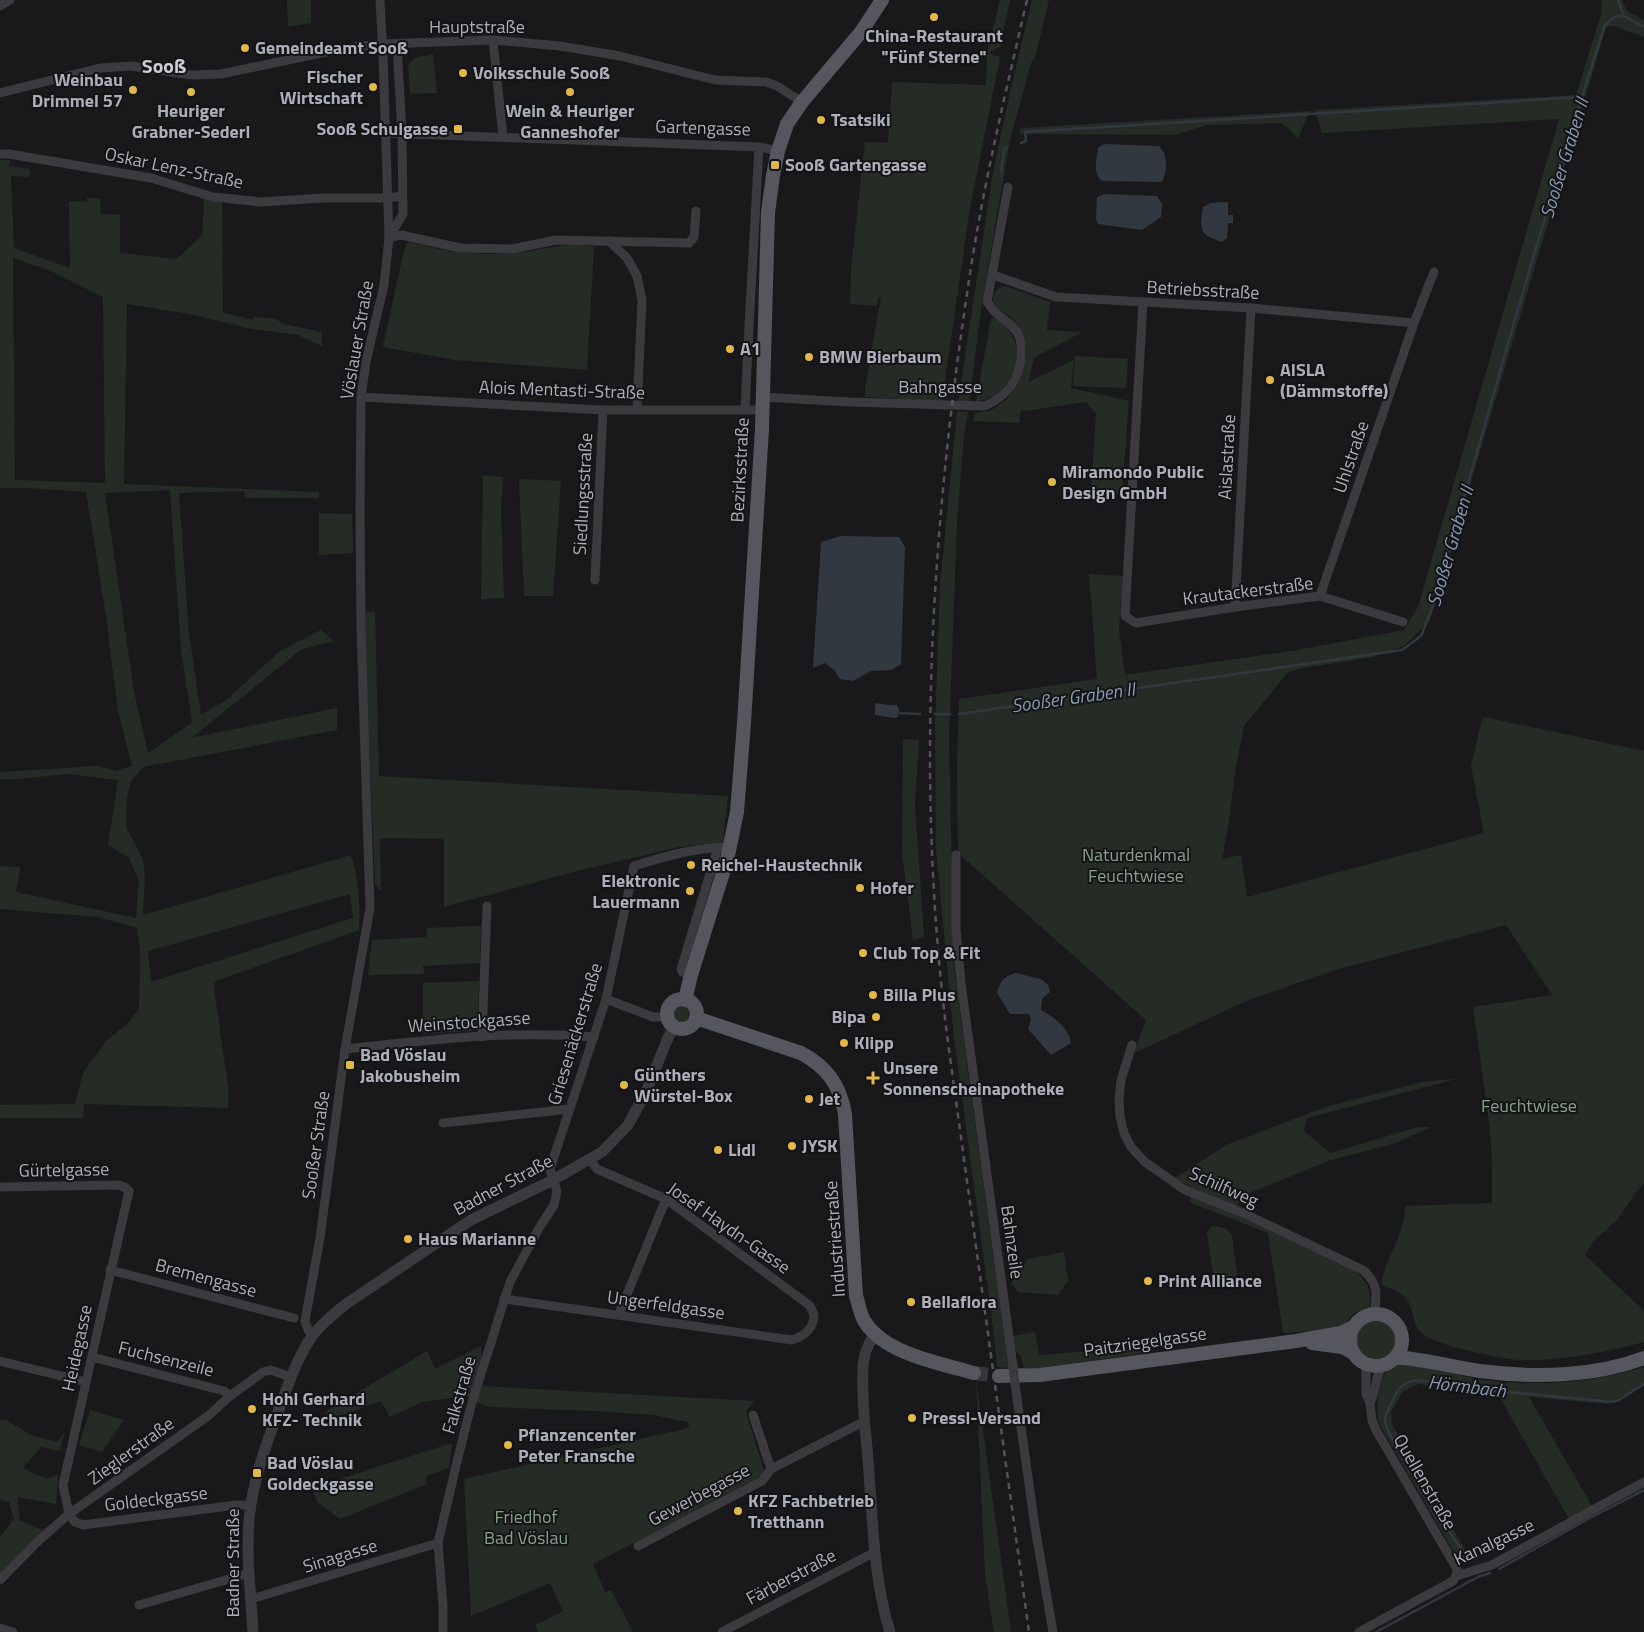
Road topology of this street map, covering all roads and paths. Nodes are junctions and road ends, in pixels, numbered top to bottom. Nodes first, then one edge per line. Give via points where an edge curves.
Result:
1 (10, 0) edge
2 (380, 0) edge
3 (882, 0) edge
4 (0, 6) edge
5 (493, 40) junction
6 (382, 44) junction
7 (397, 44) junction
8 (0, 93) edge
9 (802, 102) junction
10 (402, 133) junction
11 (386, 134) junction
12 (503, 137) junction
13 (759, 147) junction
14 (778, 151) junction
15 (0, 154) edge
16 (1008, 187) dead end
17 (402, 196) junction
18 (388, 198) junction
19 (696, 211) dead end
20 (389, 238) junction
21 (609, 242) junction
22 (1434, 272) dead end
23 (993, 275) junction
24 (1143, 302) junction
25 (1252, 308) junction
26 (1414, 323) junction
27 (361, 396) junction
28 (762, 403) junction
29 (603, 410) junction
30 (637, 410) junction
31 (745, 410) junction
32 (595, 580) dead end
33 (1320, 596) junction
34 (1236, 607) junction
35 (1403, 622) dead end
36 (724, 847) junction
37 (956, 855) dead end
38 (487, 906) dead end
39 (361, 956) joint
40 (606, 999) junction
41 (685, 1000) junction
42 (696, 1018) junction
43 (670, 1022) junction
44 (482, 1037) junction
45 (594, 1037) junction
46 (1132, 1045) dead end
47 (345, 1049) junction
48 (570, 1109) junction
49 (443, 1123) dead end
50 (590, 1160) junction
51 (553, 1180) junction
52 (0, 1187) edge
53 (128, 1189) joint
54 (666, 1199) junction
55 (110, 1270) junction
56 (504, 1299) junction
57 (619, 1314) junction
58 (1374, 1314) junction
59 (294, 1318) dead end
60 (814, 1319) joint
61 (1353, 1327) junction
62 (875, 1334) junction
63 (313, 1335) junction
64 (1296, 1341) junction
65 (1402, 1342) junction
66 (1352, 1352) junction
67 (92, 1357) junction
68 (1395, 1358) junction
69 (1644, 1358) edge
70 (0, 1362) edge
71 (1366, 1364) junction
72 (1448, 1364) junction
73 (1382, 1366) junction
74 (974, 1373) tunnel mouth
75 (999, 1376) tunnel mouth
76 (291, 1377) junction
77 (86, 1382) junction
78 (230, 1396) junction
79 (1370, 1403) junction
80 (753, 1414) dead end
81 (865, 1421) junction
82 (772, 1469) junction
83 (1644, 1482) edge
84 (251, 1505) junction
85 (69, 1514) junction
86 (438, 1543) junction
87 (638, 1546) dead end
88 (875, 1552) junction
89 (250, 1573) junction
90 (1456, 1576) junction
91 (0, 1580) edge
92 (251, 1599) junction
93 (139, 1604) dead end
94 (0, 1628) edge
95 (13, 1632) edge
96 (253, 1632) edge
97 (443, 1632) edge
98 (722, 1632) edge
99 (890, 1632) edge
100 (1053, 1632) edge
101 (1359, 1632) edge

1 - 4 street
2 - 6 street, Vöslauer Straße
3 - 9 main road via 861,32
5 - 7 street, Hauptstraße
5 - 9 street, Hauptstraße via 620,56 715,80 766,82
5 - 12 street
6 - 7 street, Hauptstraße
6 - 8 street, Hauptstraße via 346,48 221,74 191,75 131,66 100,68
6 - 11 street, Vöslauer Straße
7 - 10 street, Vöslauer Straße
9 - 14 main road, Bezirksstraße via 787,124
10 - 11 street, Gartengasse
10 - 12 street, Gartengasse
10 - 17 street, Vöslauer Straße
11 - 18 street, Vöslauer Straße
12 - 13 street, Gartengasse
13 - 14 street, Gartengasse
13 - 31 street
14 - 28 main road, Bezirksstraße via 768,213
15 - 18 street, Oskar Lenz-Straße via 152,178 213,197 262,202
16 - 23 street
17 - 18 street, Oskar Lenz-Straße
17 - 20 street, Vöslauer Straße via 403,214
18 - 20 street, Vöslauer Straße
19 - 21 street via 694,237 689,243
20 - 21 street via 401,236 460,248 503,249 556,240
20 - 27 street, Vöslauer Straße via 384,285
21 - 30 street via 627,258 637,276 642,300
22 - 26 street, Uhlstraße
23 - 24 street, Betriebsstraße via 1056,297
23 - 28 street, Bahngasse via 988,302 1019,336 1021,352 1015,381 998,400 985,406
24 - 25 street, Betriebsstraße
24 - 34 street, Krautackerstraße via 1125,616 1136,623
25 - 26 street, Betriebsstraße
25 - 34 street, Aislastraße
26 - 33 street, Uhlstraße
27 - 29 street, Alois Mentasti-Straße
27 - 39 street, Vöslauer Straße via 361,629 370,908
28 - 31 street, Alois Mentasti-Straße
28 - 36 main road, Bezirksstraße via 742,755 737,812
29 - 30 street, Alois Mentasti-Straße
29 - 32 street, Siedlungsstraße
30 - 31 street, Alois Mentasti-Straße
33 - 34 street, Krautackerstraße
33 - 35 street, Krautackerstraße
36 - 40 street, Griesenäckerstraße via 677,853 634,866
36 - 41 main road
37 - 100 street, Bahnzeile, bridge via 956,930 961,983 1035,1527
38 - 44 street
39 - 47 street, Sooßer Straße
40 - 43 street
40 - 45 street, Griesenäckerstraße
41 - 42 main road via 693,1005
41 - 43 main road via 672,1003 667,1012
42 - 43 main road via 687,1028 678,1029
42 - 62 main road, Industriestraße via 815,1060 840,1092 845,1114 856,1296 864,1320
43 - 50 street, Badner Straße via 668,1038 628,1125
44 - 45 street, Weinstockgasse via 554,1034
44 - 47 street, Weinstockgasse via 430,1039
45 - 48 street, Griesenäckerstraße
46 - 58 street, Schilfweg via 1121,1080 1120,1117 1131,1147 1144,1162 1185,1190 1243,1213 1363,1270 1377,1293
47 - 63 street, Sooßer Straße via 320,1238 305,1320
48 - 49 street
48 - 51 street, Griesenäckerstraße via 550,1169
50 - 51 street, Badner Straße
50 - 54 street, Josef Haydn-Gasse via 597,1169
51 - 56 street, Falkstraße via 556,1190 554,1205 521,1259
51 - 63 street, Badner Straße via 471,1220 346,1304
52 - 53 street, Gürtelgasse via 119,1185
53 - 55 street, Heidegasse
54 - 57 street
54 - 60 street, Josef Haydn-Gasse via 809,1305
55 - 59 street, Bremengasse
55 - 67 street, Heidegasse
56 - 57 street, Ungerfeldgasse
56 - 86 street, Falkstraße via 471,1406
57 - 60 street, Ungerfeldgasse via 792,1340 810,1329
58 - 61 main road via 1362,1318
58 - 65 main road via 1383,1315 1397,1325
61 - 64 main road, Paitzriegelgasse via 1341,1333
61 - 66 main road via 1350,1339
62 - 74 main road via 913,1355
62 - 81 street via 866,1345 863,1369
63 - 76 street, Badner Straße
64 - 66 main road, Paitzriegelgasse via 1342,1347
64 - 75 main road, Paitzriegelgasse via 1040,1375
65 - 68 main road
65 - 72 main road
66 - 71 main road
67 - 77 street, Heidegasse
67 - 78 street, Fuchsenzeile via 224,1391
68 - 72 main road
68 - 73 main road
69 - 72 main road via 1599,1370 1553,1374 1480,1371
70 - 77 street
71 - 73 main road
71 - 79 street, Quellenstraße via 1366,1394
73 - 79 street, Quellenstraße
76 - 78 street, Zieglerstraße via 271,1370 263,1372
76 - 84 street, Badner Straße via 258,1473
77 - 85 street, Heidegasse via 63,1485
78 - 85 street, Zieglerstraße via 208,1416
79 - 90 street, Quellenstraße via 1376,1430 1456,1570
80 - 82 street, Gewerbegasse
81 - 82 street, Gewerbegasse
81 - 88 street
82 - 87 street, Gewerbegasse via 762,1481
83 - 90 street, Kanalgasse via 1492,1564
84 - 85 street, Goldeckgasse via 83,1525 75,1522
84 - 89 street, Badner Straße
85 - 91 street, Zieglerstraße
86 - 92 street, Sinagasse
86 - 97 street, Falkstraße
88 - 98 street, Färberstraße
88 - 99 street
89 - 92 street, Badner Straße
89 - 93 street
90 - 101 street, Kanalgasse
92 - 96 street, Badner Straße
94 - 95 street

